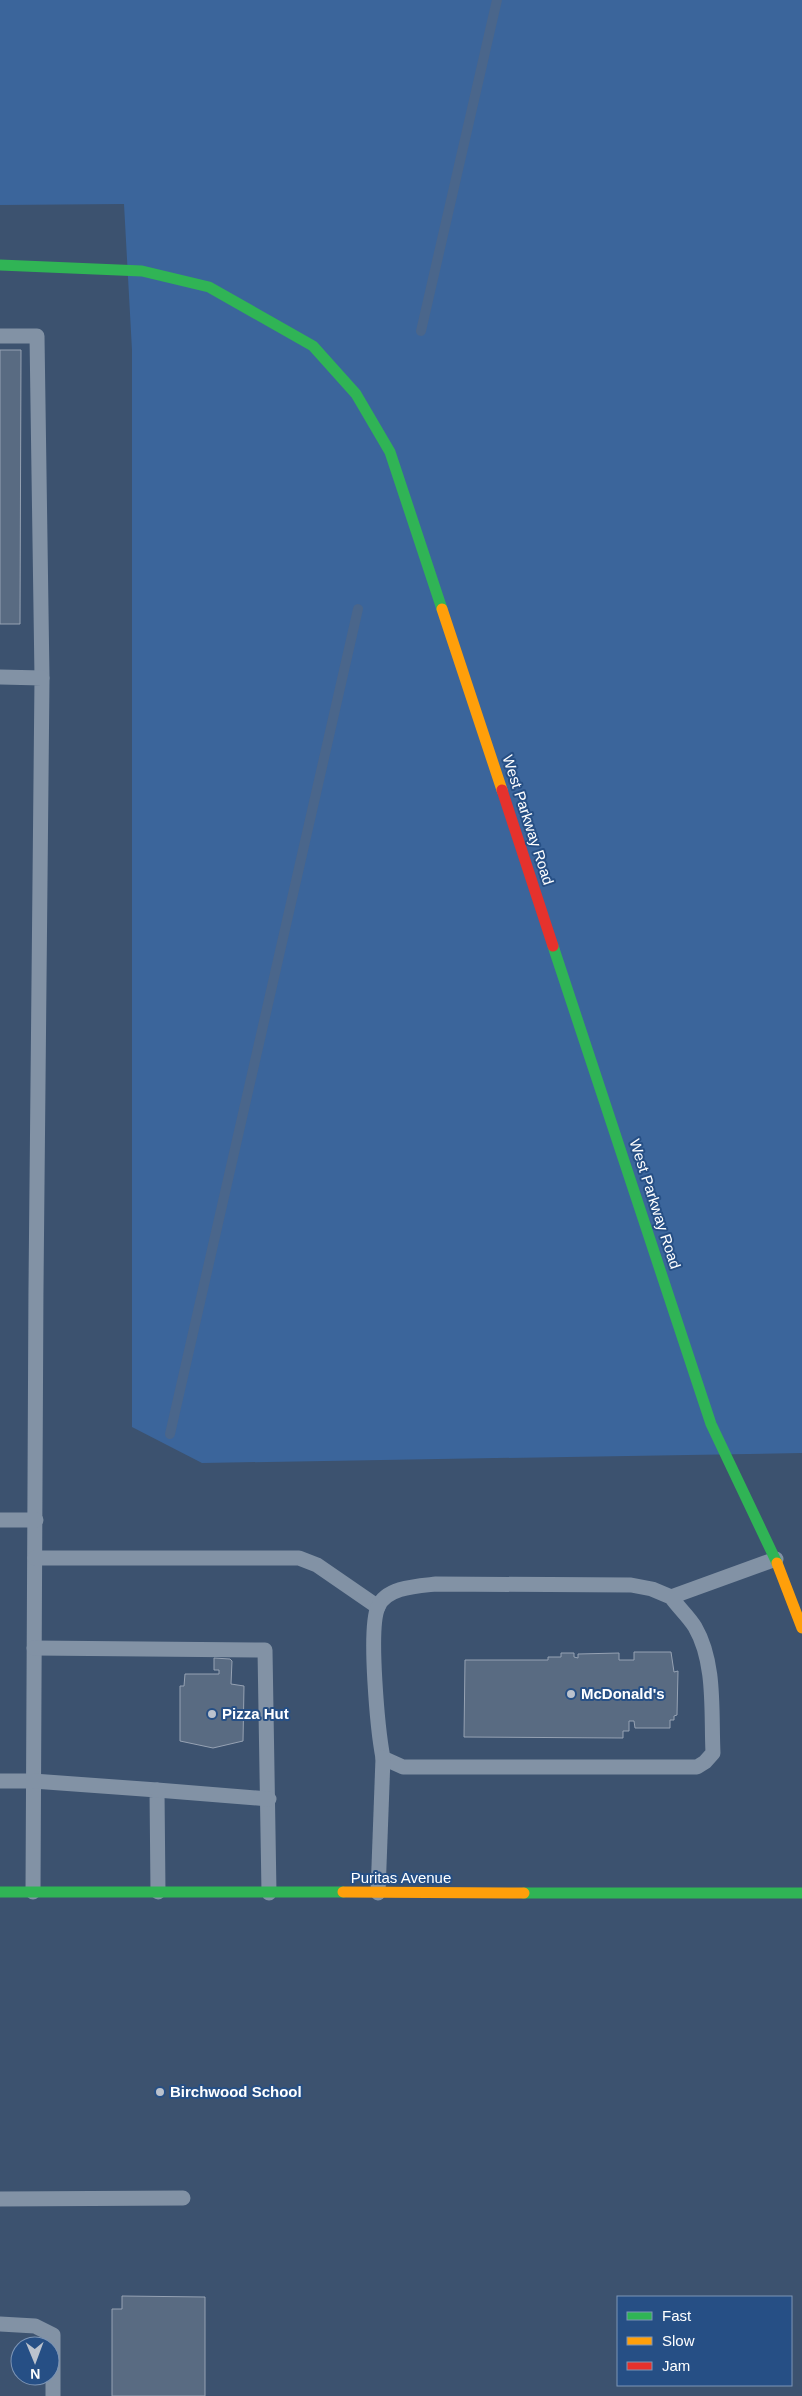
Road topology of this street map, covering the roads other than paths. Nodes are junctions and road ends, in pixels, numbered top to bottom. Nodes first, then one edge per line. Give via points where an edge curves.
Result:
1 (0, 265) edge
2 (0, 336) edge
3 (0, 677) edge
4 (42, 678) junction
5 (0, 1520) edge
6 (36, 1520) junction
7 (35, 1558) junction
8 (776, 1558) junction
9 (671, 1597) junction
10 (378, 1607) junction
11 (802, 1628) edge
12 (34, 1648) junction
13 (383, 1758) junction
14 (33, 1780) junction
15 (0, 1781) edge
16 (157, 1790) junction
17 (270, 1799) junction
18 (0, 1892) edge
19 (33, 1892) junction
20 (158, 1892) junction
21 (378, 1892) junction
22 (269, 1893) junction
23 (802, 1893) edge
24 (183, 2198) dead end
25 (0, 2199) edge
26 (0, 2324) edge
27 (53, 2396) edge

1 - 8 street, West Parkway Road via 142,270 209,287 313,346 356,394 390,452 711,1424
2 - 4 lane via 37,336
3 - 4 lane
4 - 6 lane via 35,1263
5 - 6 lane
6 - 7 lane
7 - 10 lane via 299,1558 317,1565
7 - 12 lane
8 - 9 lane
8 - 11 street, West Parkway Road
9 - 10 lane via 631,1585 436,1584 390,1594
9 - 13 lane via 695,1628 705,1653 713,1753 706,1762 697,1767 402,1767
10 - 13 lane via 373,1631
12 - 14 lane
12 - 17 lane via 265,1650
13 - 21 lane
14 - 15 lane
14 - 16 lane
14 - 19 lane
16 - 17 lane
16 - 20 lane
17 - 22 lane
18 - 19 street, Puritas Avenue
19 - 20 street, Puritas Avenue
20 - 22 street, Puritas Avenue
21 - 22 street, Puritas Avenue
21 - 23 street, Puritas Avenue
24 - 25 lane
26 - 27 lane via 35,2326 53,2335

